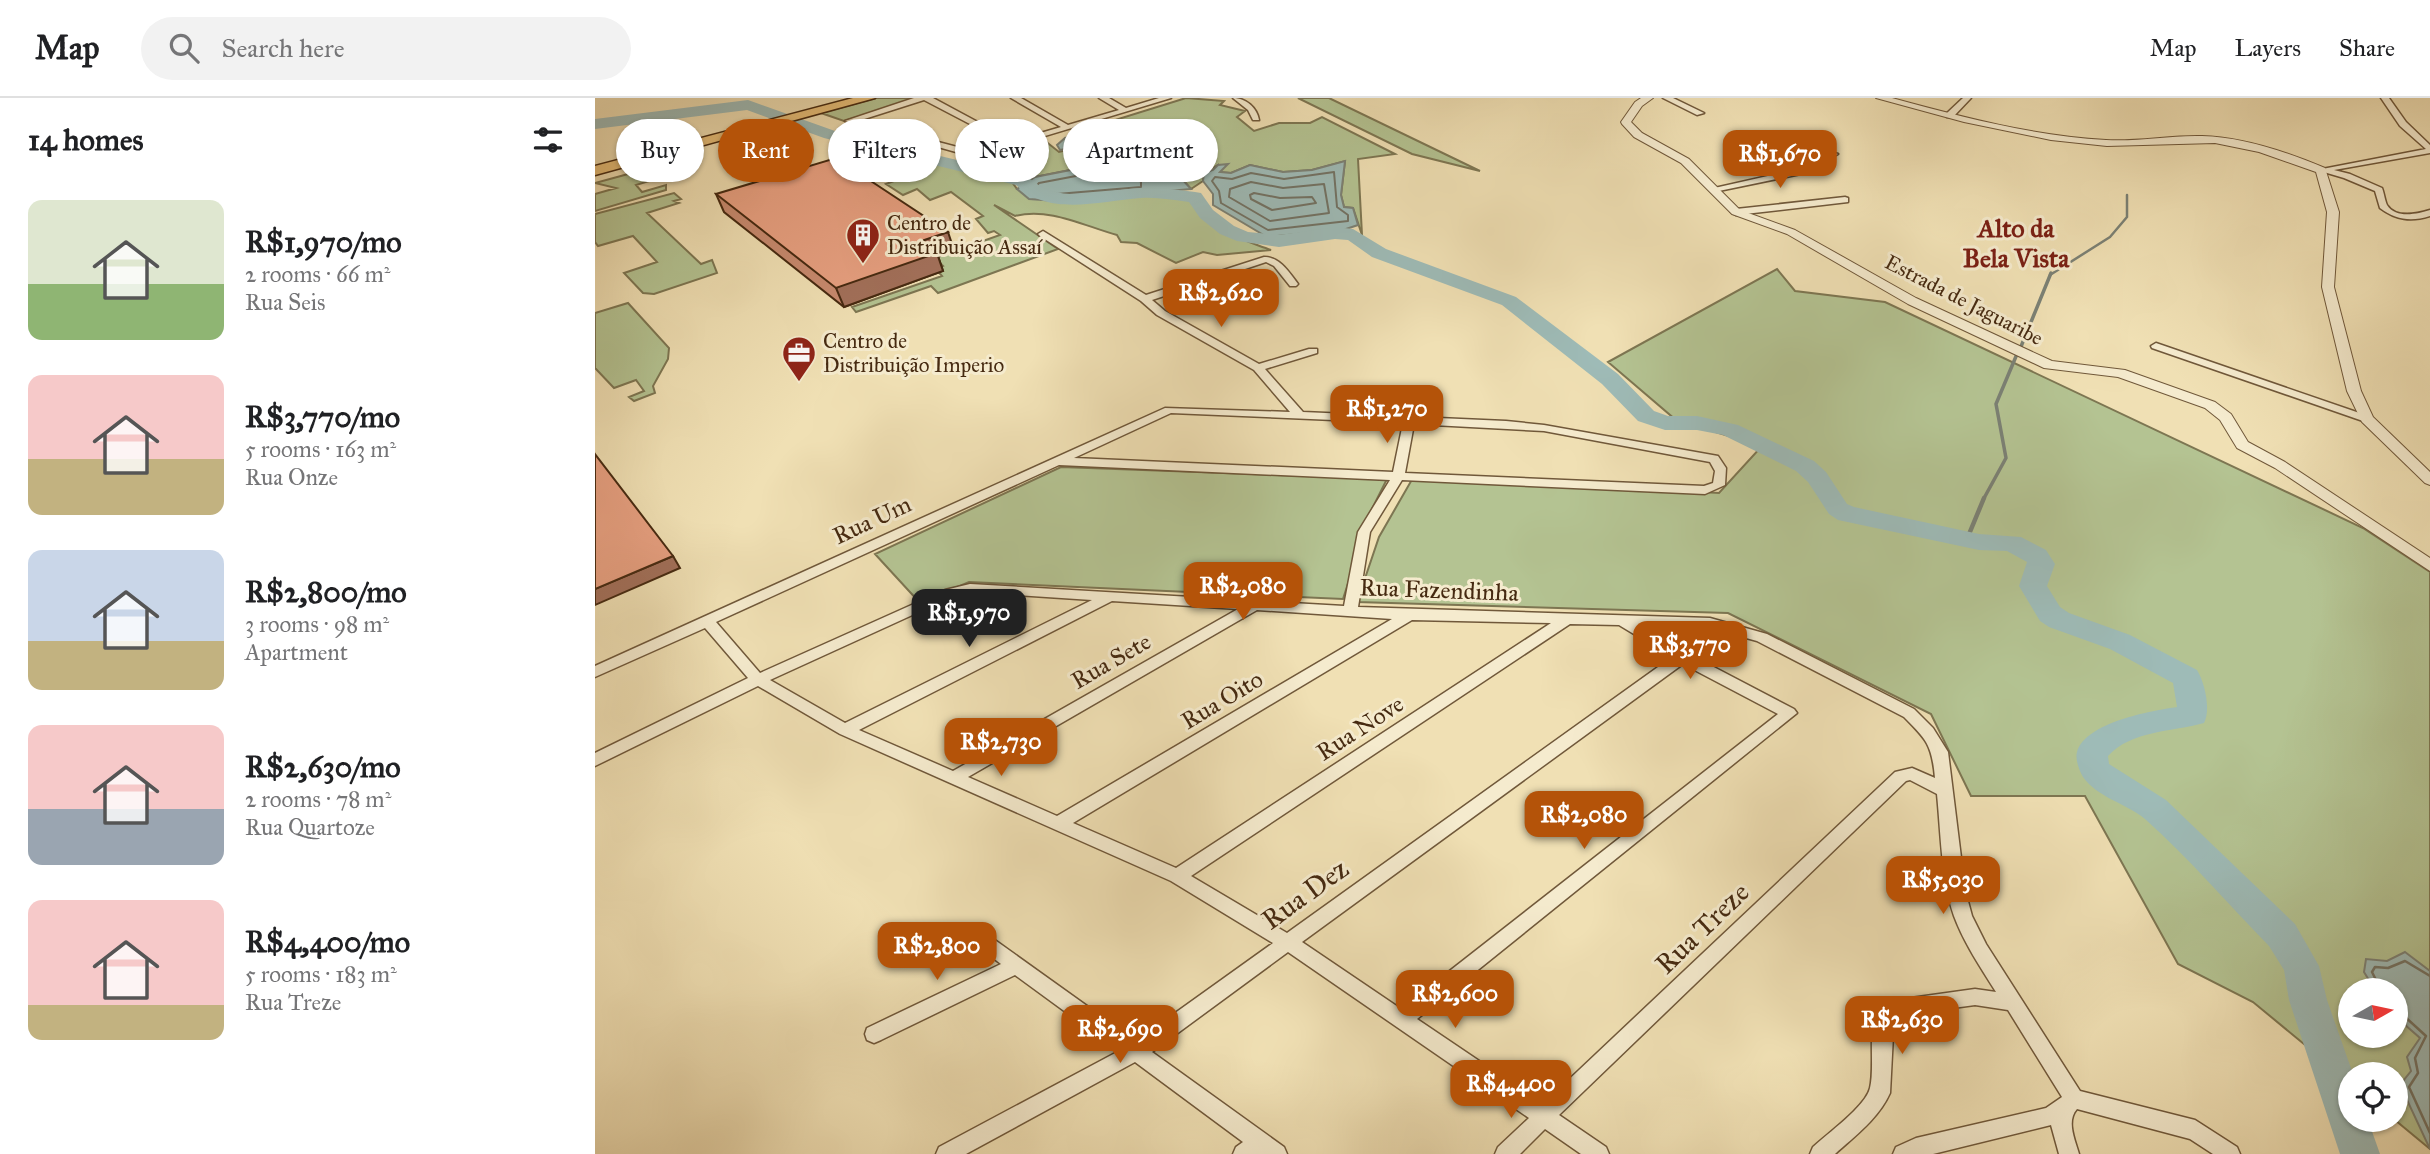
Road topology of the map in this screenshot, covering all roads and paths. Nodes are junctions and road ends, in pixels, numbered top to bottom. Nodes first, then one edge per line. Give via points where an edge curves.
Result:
1 (867, 98) edge
2 (925, 98) edge
3 (1016, 98) edge
4 (1103, 98) edge
5 (1167, 98) edge
6 (1237, 98) edge
7 (1647, 98) edge
8 (1667, 98) edge
9 (1881, 98) edge
10 (1967, 98) edge
11 (2385, 98) edge
12 (818, 105) edge
13 (1125, 110) junction
14 (1700, 113) dead end
15 (1950, 115) junction
16 (1256, 118) dead end
17 (1096, 119) edge
18 (1063, 125) edge
19 (1063, 130) edge
20 (955, 149) edge
21 (2430, 150) edge
22 (597, 155) edge
23 (1835, 155) dead end
24 (2321, 170) junction
25 (595, 171) edge
26 (1714, 189) junction
27 (1845, 200) dead end
28 (1736, 212) junction
29 (2430, 213) edge
30 (1043, 234) dead end
31 (1293, 284) dead end
32 (1145, 299) junction
33 (2156, 346) dead end
34 (1313, 351) dead end
35 (1258, 368) junction
36 (1300, 415) junction
37 (2367, 419) junction
38 (1409, 420) junction
39 (1057, 461) junction
40 (1398, 476) junction
41 (2430, 480) edge
42 (2430, 566) edge
43 (1108, 597) junction
44 (1255, 606) junction
45 (1350, 611) junction
46 (1409, 615) junction
47 (1568, 619) junction
48 (1618, 619) junction
49 (708, 622) junction
50 (1682, 657) junction
51 (595, 672) edge
52 (758, 680) junction
53 (845, 730) junction
54 (595, 760) edge
55 (953, 778) junction
56 (1946, 791) junction
57 (1058, 824) junction
58 (1177, 876) junction
59 (1287, 942) junction
60 (986, 943) dead end
61 (1017, 965) junction
62 (2015, 1003) junction
63 (1403, 1019) junction
64 (874, 1034) dead end
65 (1136, 1052) junction
66 (2069, 1105) junction
67 (1545, 1116) junction
68 (1269, 1148) edge
69 (946, 1154) edge
70 (1243, 1154) edge
71 (1504, 1154) edge
72 (1599, 1154) edge
73 (1820, 1154) edge
74 (1903, 1154) edge
75 (2069, 1154) edge
76 (2230, 1154) edge

1 - 12 highway
2 - 19 street via 1006,144
2 - 20 street via 849,121
3 - 18 street
4 - 13 street
5 - 13 street
6 - 16 street
7 - 26 street, Estrada de Jaguaribe via 1626,122 1639,135 1685,161
8 - 14 street
9 - 15 street
10 - 15 street
11 - 21 street
12 - 22 highway via 788,106
12 - 25 highway via 766,126
13 - 17 street
15 - 24 street via 2105,142 2210,140 2298,160
21 - 24 street
23 - 26 street via 1798,172
24 - 29 street via 2379,190 2383,206 2396,215 2416,218
24 - 37 street via 2333,212 2327,287 2354,391
26 - 28 street, Estrada de Jaguaribe
27 - 28 street
28 - 42 street, Estrada de Jaguaribe via 1791,232 1912,301 2049,365 2120,373 2210,405 2226,417 2242,444
30 - 32 street
31 - 32 street via 1267,259
32 - 35 street via 1161,313
33 - 37 street
34 - 35 street
35 - 36 street
36 - 38 street
36 - 39 street, Rua Um via 1169,410
37 - 41 street
38 - 40 street
38 - 40 street via 1543,428 1714,459 1720,465 1719,485 1706,490
39 - 40 street
39 - 49 street, Rua Um
40 - 45 street via 1364,533
43 - 44 street, Rua Fazendinha
43 - 52 street, Rua Fazendinha via 970,587
43 - 53 street
44 - 45 street, Rua Fazendinha
44 - 55 street, Rua Sete
45 - 46 street, Rua Fazendinha
46 - 47 street, Rua Fazendinha
46 - 57 street, Rua Oito
47 - 48 street, Rua Fazendinha
47 - 58 street, Rua Nove
48 - 50 street
48 - 56 street, Rua Fazendinha via 1738,628 1909,713 1929,732 1940,752
49 - 51 street, Rua Um
49 - 52 street
50 - 59 street, Rua Dez
50 - 63 street via 1789,713
52 - 53 street
52 - 54 street, Rua Fazendinha
53 - 55 street
55 - 57 street
56 - 62 street, Rua Fazendinha via 1963,917
56 - 67 street, Rua Treze via 1912,774 1901,776
57 - 58 street
58 - 59 street
59 - 63 street
59 - 65 street, Rua Dez
60 - 61 street
61 - 64 street
61 - 65 street
62 - 66 street, Rua Fazendinha
62 - 73 street via 1975,997 1889,1007 1884,1013 1880,1093
63 - 67 street
65 - 68 street
65 - 69 street, Rua Dez
66 - 74 street
66 - 75 street via 2061,1123
66 - 76 street via 2195,1130
67 - 71 street, Rua Treze
67 - 72 street
68 - 70 street

